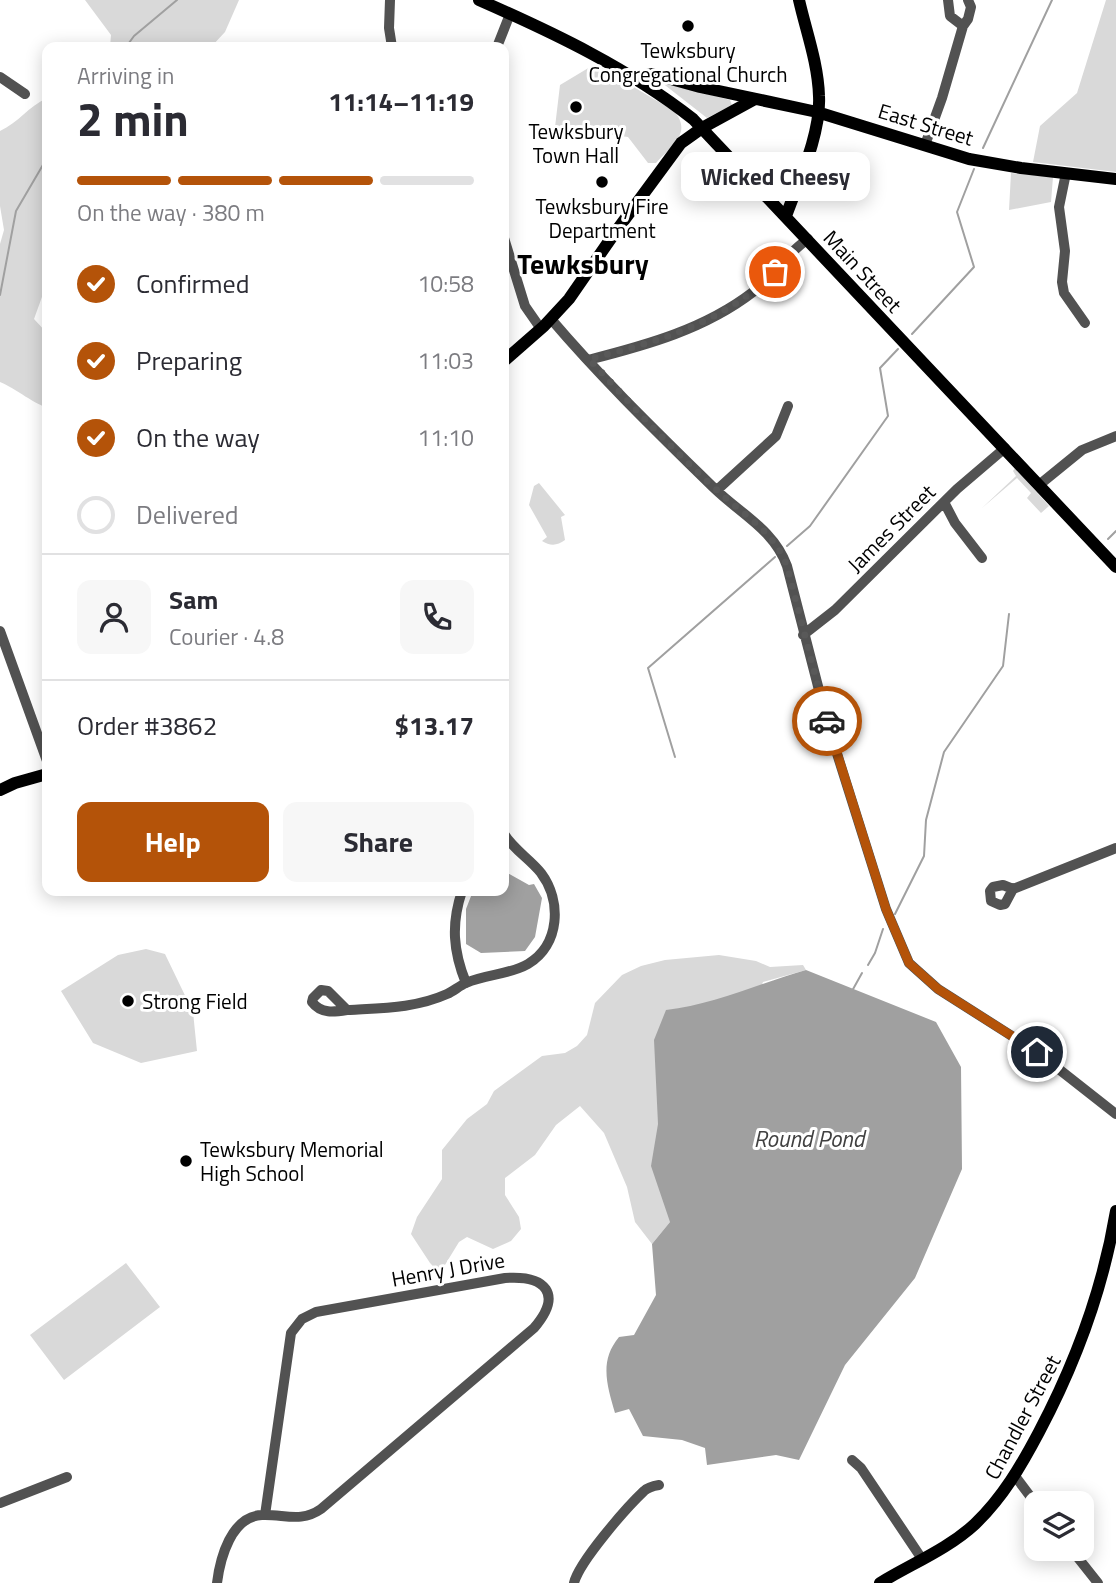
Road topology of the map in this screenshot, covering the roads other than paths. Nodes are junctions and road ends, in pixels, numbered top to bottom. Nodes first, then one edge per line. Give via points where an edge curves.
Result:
1 (390, 0) edge
2 (479, 0) edge
3 (799, 0) edge
4 (948, 0) edge
5 (968, 0) edge
6 (510, 14) junction
7 (963, 26) junction
8 (391, 42) edge
9 (499, 42) edge
10 (0, 77) edge
11 (635, 77) junction
12 (25, 94) dead end
13 (755, 99) junction
14 (817, 112) junction
15 (702, 128) junction
16 (925, 145) junction
17 (1066, 173) junction
18 (1116, 179) edge
19 (786, 216) junction
20 (808, 239) junction
21 (509, 254) edge
22 (551, 319) junction
23 (1085, 323) dead end
24 (541, 329) junction
25 (509, 357) edge
26 (589, 359) junction
27 (788, 406) dead end
28 (1116, 436) edge
29 (1004, 448) junction
30 (1039, 485) junction
31 (717, 491) junction
32 (944, 502) junction
33 (982, 558) dead end
34 (1116, 566) edge
35 (0, 631) edge
36 (803, 635) junction
37 (42, 747) edge
38 (42, 775) edge
39 (0, 790) edge
40 (509, 840) edge
41 (1116, 848) edge
42 (1013, 889) dead end
43 (460, 896) edge
44 (466, 983) junction
45 (350, 1010) dead end
46 (1099, 1100) junction
47 (1116, 1101) edge
48 (1116, 1114) edge
49 (1116, 1211) edge
50 (852, 1460) dead end
51 (1015, 1476) junction
52 (67, 1477) dead end
53 (659, 1485) dead end
54 (1026, 1491) edge
55 (0, 1503) edge
56 (265, 1515) junction
57 (922, 1559) junction
58 (1080, 1561) edge
59 (884, 1582) edge
60 (217, 1583) edge
61 (574, 1583) edge
62 (1097, 1583) edge

1 - 8 street
2 - 6 main road, Main Street
3 - 14 main road via 815,62
4 - 7 street via 950,16
5 - 7 street via 971,7
6 - 9 street
6 - 11 main road, Main Street
7 - 16 street
10 - 12 street
11 - 13 main road, East Street via 653,74
11 - 15 main road, Main Street
13 - 14 main road, East Street
13 - 15 main road
14 - 16 main road, East Street
14 - 19 main road via 813,141
15 - 19 main road, Main Street
15 - 22 main road via 662,167
16 - 17 main road, East Street via 983,162
17 - 18 main road, East Street
17 - 23 street via 1059,207 1065,251 1062,282 1064,293
19 - 20 main road, Main Street
20 - 26 street via 766,281 707,322
20 - 29 main road, Main Street
21 - 24 street via 525,306
22 - 24 main road
22 - 26 street
24 - 25 main road
26 - 31 street
27 - 31 street via 776,436
28 - 30 street via 1082,450
29 - 30 main road, Main Street
29 - 32 street, James Street
30 - 34 main road, Main Street
31 - 36 street via 769,534 780,550
32 - 33 street
32 - 36 street, James Street via 835,610
35 - 37 street
36 - 46 street via 886,909 909,963 938,989 1017,1038
38 - 39 main road
40 - 44 street via 553,895 553,934 528,964
41 - 42 street
43 - 44 street via 453,931
44 - 45 street via 421,1003
46 - 47 street
46 - 48 street
49 - 51 main road, Chandler Street via 1085,1334
50 - 57 street
51 - 54 street
51 - 57 main road, Chandler Street via 974,1524
52 - 55 street
53 - 61 street via 644,1492 596,1546
56 - 56 street, Henry J Drive via 311,1515 346,1489 534,1328 548,1310 544,1287 529,1278 505,1278 316,1312 302,1319 291,1333
56 - 60 street via 249,1519 229,1540
57 - 59 main road, Chandler Street
58 - 62 street

